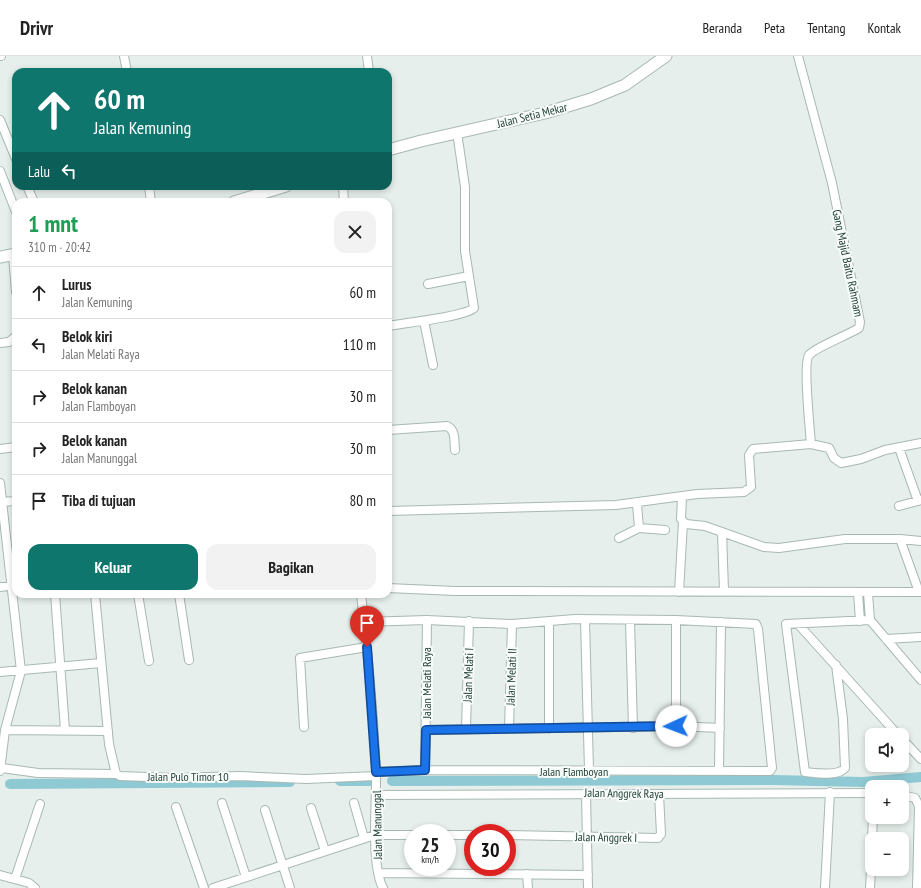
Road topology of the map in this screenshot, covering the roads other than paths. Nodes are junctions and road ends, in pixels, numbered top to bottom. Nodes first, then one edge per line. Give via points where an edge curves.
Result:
1 (124, 56) edge
2 (368, 56) edge
3 (666, 56) edge
4 (798, 56) edge
5 (126, 68) edge
6 (369, 68) edge
7 (0, 120) edge
8 (457, 132) junction
9 (12, 149) edge
10 (392, 149) edge
11 (0, 171) edge
12 (273, 190) edge
13 (247, 198) edge
14 (12, 202) edge
15 (12, 254) edge
16 (0, 257) edge
17 (469, 276) junction
18 (428, 284) dead end
19 (424, 320) junction
20 (392, 325) edge
21 (12, 339) edge
22 (0, 343) edge
23 (434, 365) dead end
24 (392, 430) edge
25 (921, 443) edge
26 (811, 444) junction
27 (12, 448) edge
28 (899, 448) junction
29 (0, 449) edge
30 (455, 450) dead end
31 (0, 483) edge
32 (682, 497) junction
33 (12, 501) edge
34 (920, 501) edge
35 (2, 502) junction
36 (637, 504) junction
37 (899, 506) dead end
38 (392, 511) edge
39 (683, 522) junction
40 (639, 528) junction
41 (665, 530) dead end
42 (722, 532) junction
43 (619, 538) dead end
44 (900, 539) junction
45 (921, 541) edge
46 (12, 571) edge
47 (12, 585) edge
48 (0, 587) edge
49 (392, 588) edge
50 (724, 591) junction
51 (679, 592) junction
52 (920, 592) edge
53 (858, 593) junction
54 (868, 593) junction
55 (15, 598) edge
56 (55, 598) edge
57 (95, 598) edge
58 (139, 598) edge
59 (180, 598) edge
60 (362, 598) edge
61 (427, 620) junction
62 (585, 620) junction
63 (676, 620) junction
64 (870, 620) junction
65 (469, 621) junction
66 (549, 621) junction
67 (630, 621) junction
68 (860, 621) junction
69 (364, 622) junction
70 (721, 622) junction
71 (512, 624) junction
72 (798, 624) junction
73 (921, 637) edge
74 (886, 639) junction
75 (367, 647) junction
76 (189, 660) dead end
77 (149, 661) dead end
78 (101, 664) junction
79 (836, 665) junction
80 (62, 667) junction
81 (21, 671) junction
82 (0, 672) edge
83 (921, 680) edge
84 (676, 726) junction
85 (304, 727) dead end
86 (588, 728) junction
87 (633, 728) junction
88 (720, 728) junction
89 (892, 728) edge
90 (466, 729) junction
91 (549, 729) junction
92 (5, 730) junction
93 (65, 730) junction
94 (426, 730) junction
95 (509, 730) junction
96 (108, 731) junction
97 (909, 746) edge
98 (921, 759) edge
99 (1, 770) edge
100 (425, 770) junction
101 (589, 770) junction
102 (719, 770) junction
103 (116, 774) junction
104 (376, 775) junction
105 (376, 791) junction
106 (830, 792) junction
107 (586, 793) junction
108 (865, 793) edge
109 (659, 794) junction
110 (909, 796) edge
111 (222, 803) dead end
112 (354, 803) dead end
113 (40, 804) dead end
114 (176, 807) dead end
115 (311, 808) dead end
116 (265, 810) dead end
117 (375, 835) junction
118 (404, 835) edge
119 (516, 835) edge
120 (587, 837) junction
121 (364, 838) junction
122 (325, 850) junction
123 (283, 865) junction
124 (404, 872) edge
125 (456, 872) edge
126 (378, 873) junction
127 (528, 874) junction
128 (0, 875) edge
129 (588, 875) junction
130 (871, 876) edge
131 (246, 877) junction
132 (15, 879) junction
133 (34, 888) edge
134 (204, 888) edge
135 (213, 888) edge
136 (290, 888) edge
137 (381, 888) edge
138 (528, 888) edge
139 (588, 888) edge
140 (825, 888) edge
141 (870, 888) edge
142 (917, 888) edge

1 - 5 street
2 - 6 street
3 - 8 street, Jalan Setia Mekar via 625,85 591,99 545,113
4 - 26 street, Gang Majid Baitu Rahmam via 832,183 860,322 859,328 810,354 808,394
7 - 9 street
8 - 10 street, Jalan Setia Mekar
8 - 17 street via 465,187 465,251
11 - 14 street
12 - 13 street
15 - 16 street
17 - 18 street
17 - 19 street via 473,309
19 - 20 street
19 - 23 street
21 - 22 street
24 - 30 street via 447,426 453,432
25 - 28 street
26 - 28 street via 829,448 834,458 841,463
26 - 32 street via 753,449 749,455 751,487 748,491
27 - 29 street
28 - 34 street
31 - 35 street
32 - 36 street
32 - 39 street
33 - 35 street
34 - 37 street
35 - 46 street
36 - 38 street
36 - 40 street
39 - 42 street
39 - 51 street
40 - 41 street
40 - 43 street
42 - 44 street via 764,546 779,548 845,540
42 - 50 street
44 - 45 street
44 - 52 street
47 - 48 street
49 - 51 street
50 - 51 street
50 - 53 street
52 - 54 street
53 - 54 street
53 - 68 street
54 - 64 street
55 - 81 street
56 - 80 street
57 - 78 street
58 - 77 street
59 - 76 street
60 - 69 street, Jalan Manunggal
61 - 65 street
61 - 69 street
61 - 94 street, Jalan Melati Raya
62 - 66 street
62 - 67 street
62 - 86 street
63 - 67 street
63 - 70 street
63 - 84 street
64 - 68 street
64 - 74 street
65 - 71 street
65 - 90 street, Jalan Melati I
66 - 71 street
66 - 91 street
67 - 87 street
68 - 72 street
69 - 75 street, Jalan Manunggal
70 - 88 street
70 - 102 street, Jalan Flamboyan via 751,623 757,626 771,770
71 - 95 street, Jalan Melati II
72 - 79 street
72 - 79 street via 786,626 805,772 837,773 845,768 843,719
73 - 74 street
74 - 83 street
75 - 85 street via 300,658
75 - 104 street, Jalan Manunggal
78 - 80 street
78 - 96 street
79 - 89 street
80 - 81 street
80 - 93 street
81 - 82 street
81 - 92 street
84 - 87 street
84 - 88 street
86 - 87 street
86 - 91 street
86 - 101 street
88 - 102 street
90 - 94 street
90 - 95 street
91 - 95 street
92 - 93 street
92 - 99 street
93 - 96 street
94 - 100 street, Jalan Melati Raya
96 - 103 street
97 - 98 street
99 - 103 street, Jalan Pulo Timor 10
100 - 101 street, Jalan Flamboyan
100 - 104 street, Jalan Flamboyan
101 - 102 street, Jalan Flamboyan
103 - 104 street, Jalan Pulo Timor 10 via 176,778
104 - 105 street, Jalan Manunggal
105 - 107 street, Jalan Anggrek Raya
105 - 117 street, Jalan Manunggal
106 - 108 street, Jalan Anggrek Raya
106 - 109 street, Jalan Anggrek Raya
106 - 140 street
107 - 109 street, Jalan Anggrek Raya
107 - 120 street
109 - 120 street, Jalan Anggrek I via 660,838
110 - 142 street via 913,796 918,802
111 - 131 street
112 - 121 street
113 - 132 street
114 - 134 street
115 - 122 street
116 - 123 street
117 - 118 street
117 - 121 street
117 - 126 street, Jalan Manunggal
119 - 120 street, Jalan Anggrek I
120 - 129 street
121 - 122 street
122 - 123 street
123 - 131 street
123 - 136 street
124 - 126 street
125 - 127 street
126 - 137 street, Jalan Manunggal
127 - 129 street
127 - 138 street
128 - 132 street
129 - 139 street
130 - 141 street
131 - 135 street
132 - 133 street via 30,883

